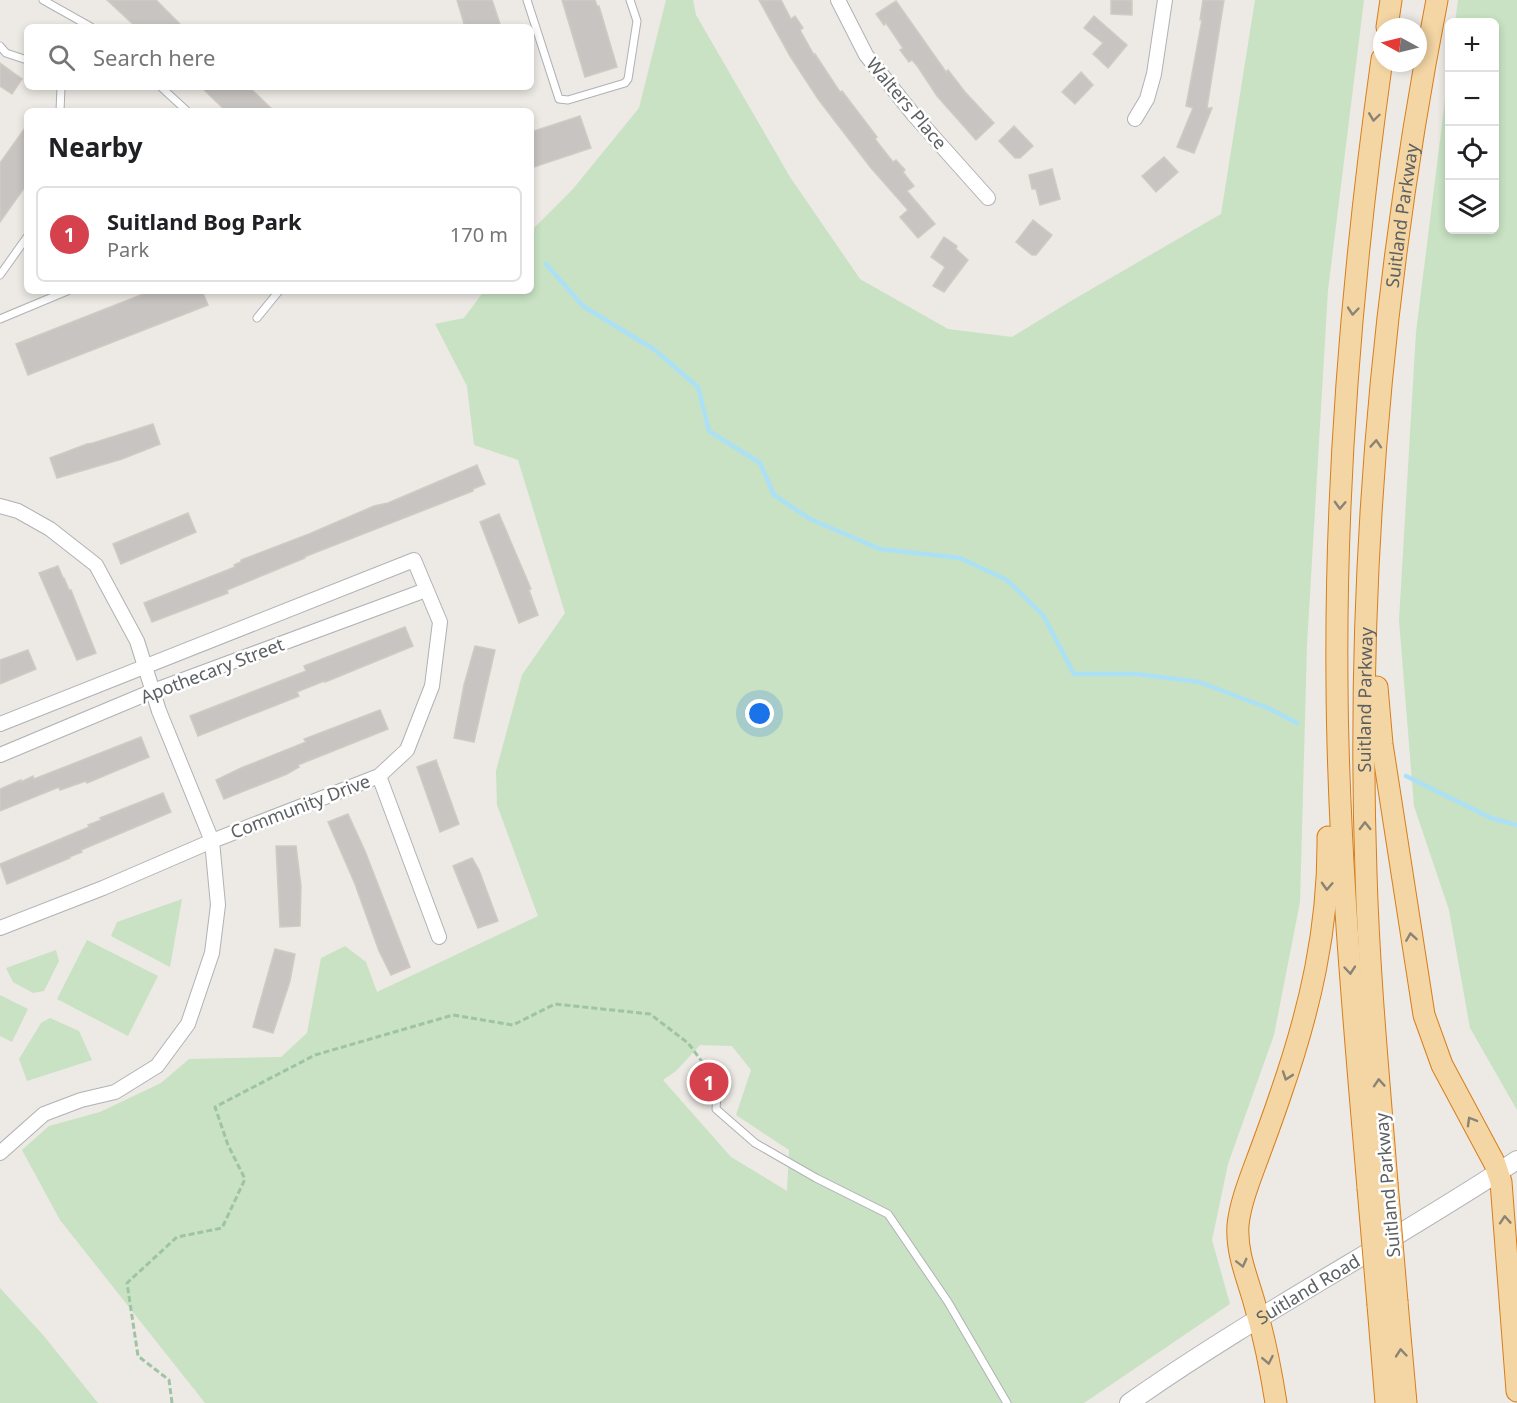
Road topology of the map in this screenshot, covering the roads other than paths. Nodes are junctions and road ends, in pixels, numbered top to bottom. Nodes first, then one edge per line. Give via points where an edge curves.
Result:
1 (43, 0) edge
2 (527, 0) edge
3 (630, 0) edge
4 (838, 0) edge
5 (1165, 0) edge
6 (1391, 0) edge
7 (1437, 0) edge
8 (1388, 18) edge
9 (86, 24) edge
10 (0, 46) edge
11 (24, 59) edge
12 (1380, 72) edge
13 (61, 90) edge
14 (165, 90) edge
15 (60, 108) edge
16 (184, 108) edge
17 (1135, 119) dead end
18 (988, 198) dead end
19 (24, 241) edge
20 (0, 275) edge
21 (60, 294) edge
22 (277, 294) edge
23 (257, 318) dead end
24 (0, 319) edge
25 (0, 506) edge
26 (1369, 544) junction
27 (414, 560) joint
28 (426, 590) junction
29 (144, 666) junction
30 (1337, 681) junction
31 (153, 691) junction
32 (0, 724) edge
33 (0, 755) edge
34 (379, 776) junction
35 (212, 841) junction
36 (0, 928) edge
37 (439, 938) dead end
38 (718, 1083) road end
39 (0, 1153) edge
40 (1517, 1160) edge
41 (1499, 1172) junction
42 (1377, 1186) junction
43 (1388, 1304) junction
44 (1259, 1318) junction
45 (1517, 1391) edge
46 (1007, 1403) edge
47 (1129, 1403) edge
48 (1276, 1403) edge
49 (1386, 1403) edge
50 (1406, 1403) edge

1 - 9 lane
2 - 3 lane via 559,99 567,100 628,79 637,21
4 - 18 street, Walters Place via 866,55
5 - 17 street via 1154,74 1147,99
6 - 8 highway
26 -> 7 highway, Suitland Parkway via 1395,255
10 - 11 lane
12 -> 30 highway, Suitland Parkway via 1348,355
13 - 15 lane
14 - 16 lane
19 - 20 lane
21 - 24 lane
22 - 23 lane
25 - 29 street via 50,529 96,565 137,641
41 -> 26 highway via 1442,1065 1420,996 1378,714 1377,631
42 -> 26 highway, Suitland Parkway via 1366,873 1364,711
27 - 28 street, Community Drive
27 - 29 street, Apothecary Street
28 - 31 street, Apothecary Street
28 - 34 street, Community Drive via 440,622 432,686 407,750
29 - 31 street
29 - 32 street, Apothecary Street
30 -> 42 highway, Suitland Parkway via 1343,881
30 -> 44 highway via 1326,765 1328,876 1317,967 1296,1048 1245,1192 1238,1223 1242,1263
31 - 33 street, Apothecary Street
31 - 35 street
34 - 35 street, Community Drive
34 - 37 street
35 - 36 street, Community Drive
35 - 39 street via 218,905 212,953 188,1024 157,1066 115,1092 44,1114
38 - 46 lane via 716,1109 755,1143 888,1214 948,1302
40 - 41 main road, Suitland Road
41 - 44 main road, Suitland Road
45 -> 41 highway
42 - 43 highway, Suitland Parkway, bridge
43 - 49 highway, Suitland Parkway
50 -> 43 highway, Suitland Parkway
44 - 47 main road, Suitland Road
44 -> 48 highway

